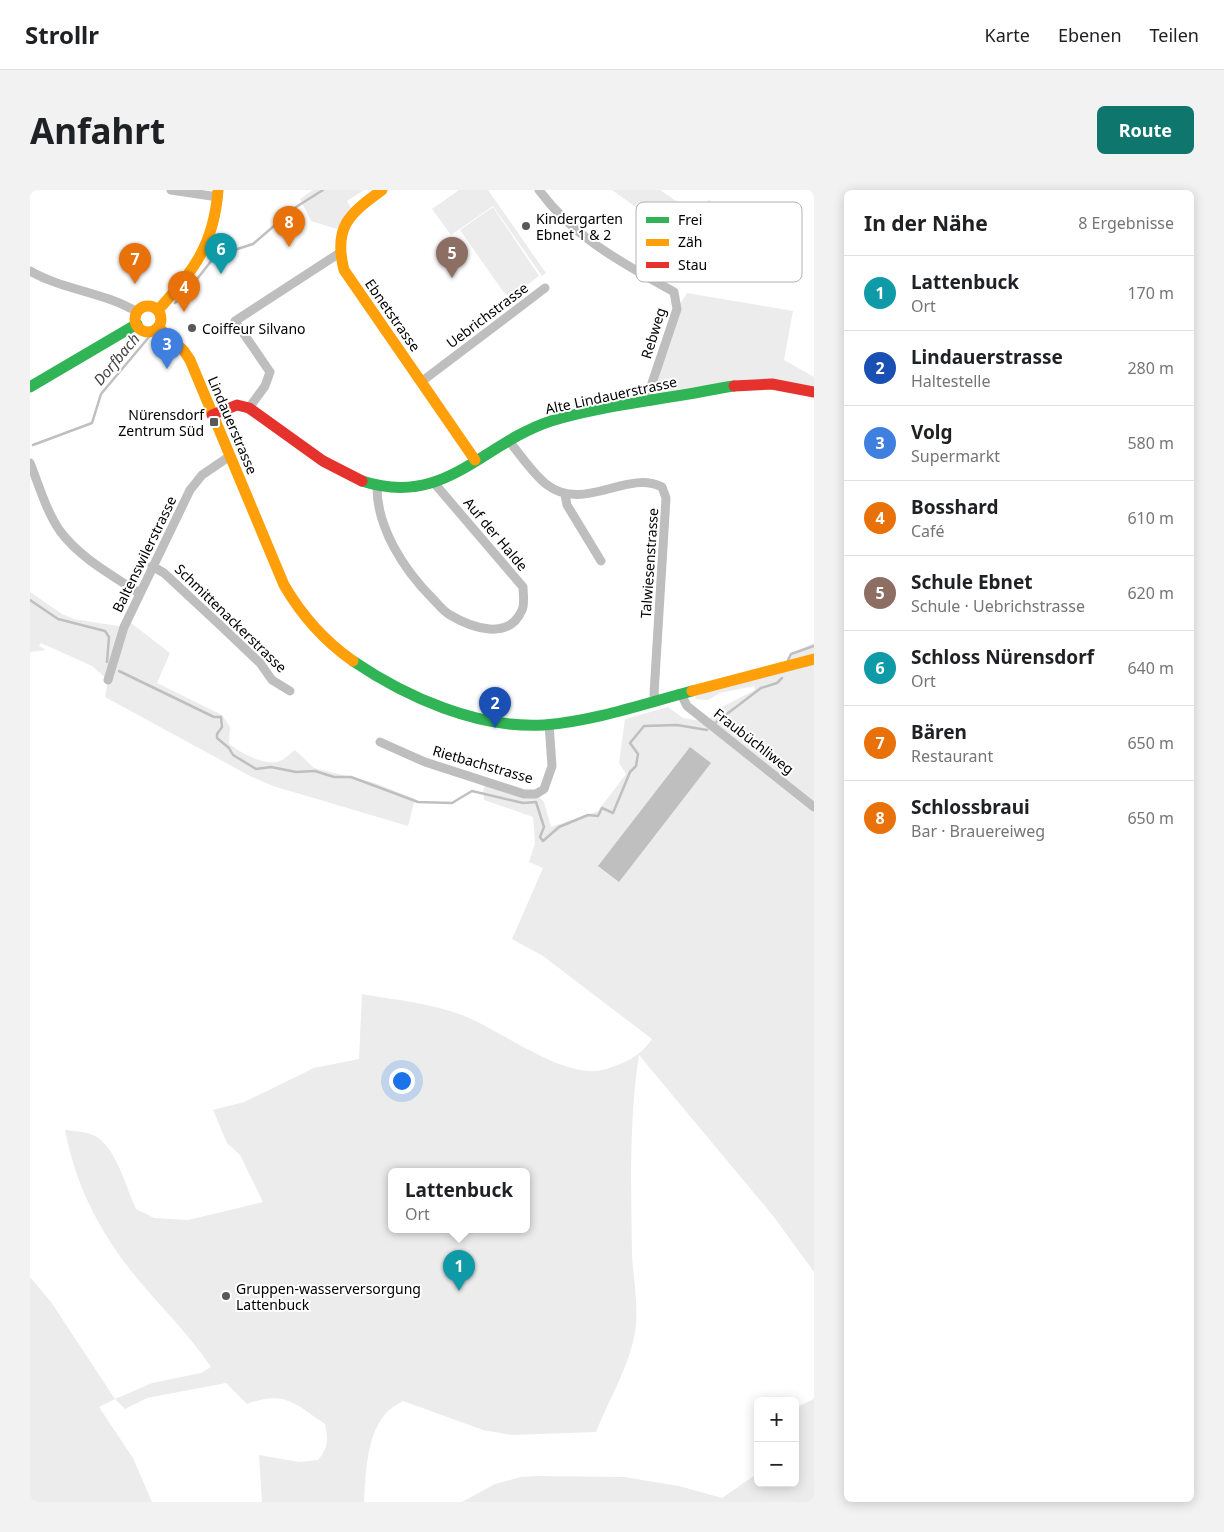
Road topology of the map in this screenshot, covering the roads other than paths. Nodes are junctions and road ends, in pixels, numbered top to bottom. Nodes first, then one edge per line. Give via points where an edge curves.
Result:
1 (171, 190) edge
2 (382, 190) edge
3 (539, 190) edge
4 (218, 194) edge
5 (338, 254) junction
6 (636, 270) edge
7 (30, 271) edge
8 (656, 282) edge
9 (545, 288) dead end
10 (158, 310) junction
11 (137, 318) junction
12 (158, 327) junction
13 (421, 382) junction
14 (30, 387) edge
15 (814, 392) edge
16 (646, 401) junction
17 (249, 408) junction
18 (212, 415) junction
19 (508, 440) junction
20 (230, 456) junction
21 (475, 460) junction
22 (30, 463) edge
23 (435, 484) junction
24 (377, 485) junction
25 (565, 495) junction
26 (601, 561) dead end
27 (152, 566) junction
28 (139, 593) junction
29 (814, 660) edge
30 (108, 680) dead end
31 (290, 691) dead end
32 (681, 694) junction
33 (656, 700) junction
34 (549, 724) junction
35 (380, 742) dead end
36 (814, 807) edge

1 - 4 street
2 - 5 street via 344,220
3 - 6 street, Rebweg via 572,228 602,251
4 - 10 street via 213,230 201,260
5 - 13 street, Ebnetstrasse via 344,270
5 - 17 street via 235,321 270,372 265,386
7 - 11 street via 118,303
8 - 16 street, Rebweg via 674,292 677,309
9 - 13 street, Uebrichstrasse
10 - 11 street via 147,306
10 - 12 street via 161,318
11 - 12 street via 146,331
11 - 14 street
12 - 18 street, Lindauerstrasse via 190,360
13 - 21 street, Ebnetstrasse
15 - 16 street, Alte Lindauerstrasse via 759,384
16 - 19 street, Alte Lindauerstrasse via 562,418
17 - 18 street via 237,405
17 - 24 street, Alte Lindauerstrasse via 321,460
18 - 20 street, Lindauerstrasse
19 - 21 street, Alte Lindauerstrasse
19 - 25 street via 546,484
20 - 27 street, Baltenswilerstrasse via 202,475 190,490
20 - 34 street, Lindauerstrasse via 293,603 302,617 334,648 369,672 447,708 496,721
21 - 23 street, Alte Lindauerstrasse
22 - 28 street via 59,530 74,548
23 - 24 street, Alte Lindauerstrasse via 407,488
23 - 24 street, Auf der Halde via 523,587 523,608 513,624 499,630 477,626 449,614 417,582 387,532 376,498
25 - 26 street via 567,505
25 - 33 street, Talwiesenstrasse via 643,483 662,487 666,498
27 - 28 street, Baltenswilerstrasse
27 - 31 street, Schmittenackerstrasse via 164,573 260,663 272,680
28 - 30 street, Baltenswilerstrasse via 124,627
29 - 32 street, Lindauerstrasse
32 - 33 street, Lindauerstrasse
32 - 36 street, Fraubüchliweg via 687,706
33 - 34 street, Lindauerstrasse via 589,718
34 - 35 street, Rietbachstrasse via 552,766 544,789 536,794 524,794 425,762

